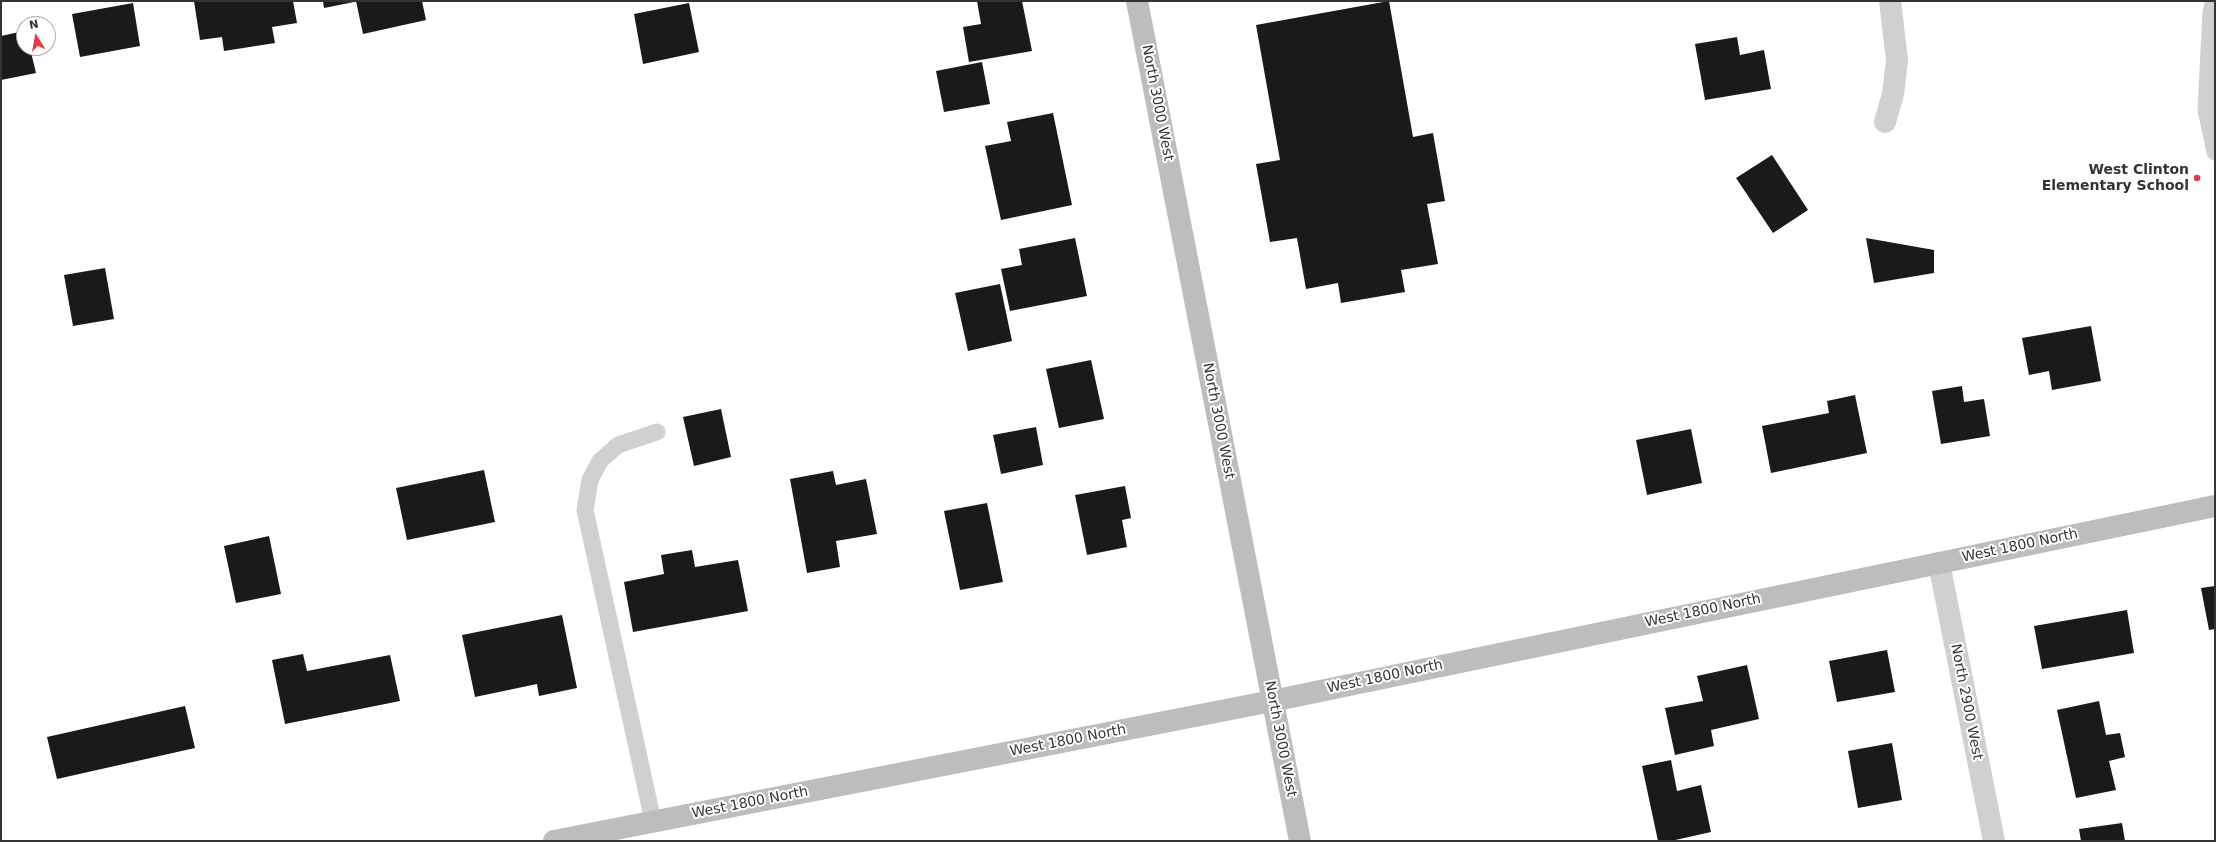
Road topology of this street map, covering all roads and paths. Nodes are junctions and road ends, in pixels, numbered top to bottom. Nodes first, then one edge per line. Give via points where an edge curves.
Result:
1 (1137, 1) edge
2 (1890, 1) edge
3 (2214, 1) edge
4 (1885, 122) dead end
5 (2215, 152) edge
6 (657, 432) dead end
7 (2215, 506) edge
8 (1939, 563) junction
9 (1272, 700) junction
10 (653, 821) junction
11 (554, 841) edge
12 (1300, 841) edge
13 (1994, 841) edge

1 - 9 main road, North 3000 West
2 - 4 street via 1898,60 1893,94
3 - 5 lane via 2211,12 2206,110
6 - 10 lane via 618,445 600,461 590,480 585,510
7 - 8 main road, West 1800 North
8 - 9 main road, West 1800 North
8 - 13 street, North 2900 West
9 - 10 main road, West 1800 North
9 - 12 main road, North 3000 West
10 - 11 main road, West 1800 North

